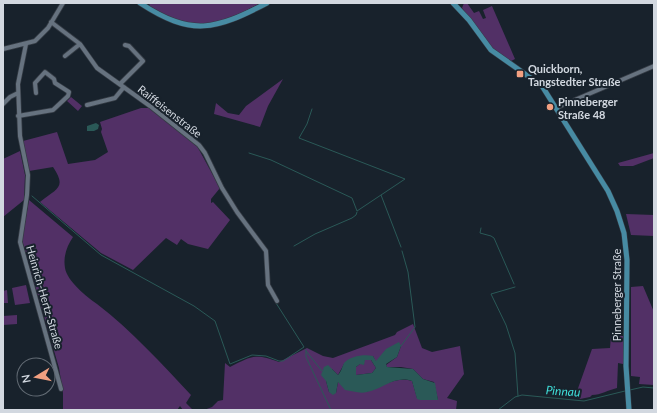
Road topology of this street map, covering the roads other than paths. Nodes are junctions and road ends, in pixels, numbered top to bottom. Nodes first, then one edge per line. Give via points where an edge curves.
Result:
1 (62, 3) edge
2 (268, 3) edge
3 (453, 3) edge
4 (144, 4) edge
5 (51, 22) junction
6 (26, 44) junction
7 (80, 44) junction
8 (125, 45) dead end
9 (3, 50) edge
10 (64, 56) dead end
11 (654, 66) edge
12 (120, 84) junction
13 (124, 87) junction
14 (18, 93) junction
15 (36, 93) dead end
16 (3, 104) edge
17 (87, 105) dead end
18 (556, 108) junction
19 (18, 116) junction
20 (277, 302) dead end
21 (61, 389) dead end
22 (629, 410) edge

1 - 5 street
2 - 4 main road via 229,22 197,27 175,23 159,16
3 - 18 main road, Pinneberger Straße via 470,20 491,50 536,81 550,96
5 - 6 street via 42,36
5 - 7 street, Raiffeisenstraße
6 - 9 street
6 - 14 street, Heinrich-Hertz-Straße
7 - 10 street
7 - 12 street, Raiffeisenstraße via 97,68
8 - 12 street via 129,46 143,62
11 - 18 street
12 - 13 street, Raiffeisenstraße
13 - 17 street via 115,98
13 - 20 street, Raiffeisenstraße via 193,140 205,153 236,212 266,251 268,285
14 - 16 street via 10,96
14 - 19 street, Heinrich-Hertz-Straße
15 - 19 street via 35,83 45,72 55,83 69,92 53,110
18 - 22 main road, Pinneberger Straße via 608,191 624,233 627,260 626,387
19 - 21 street, Heinrich-Hertz-Straße via 28,175 20,242

